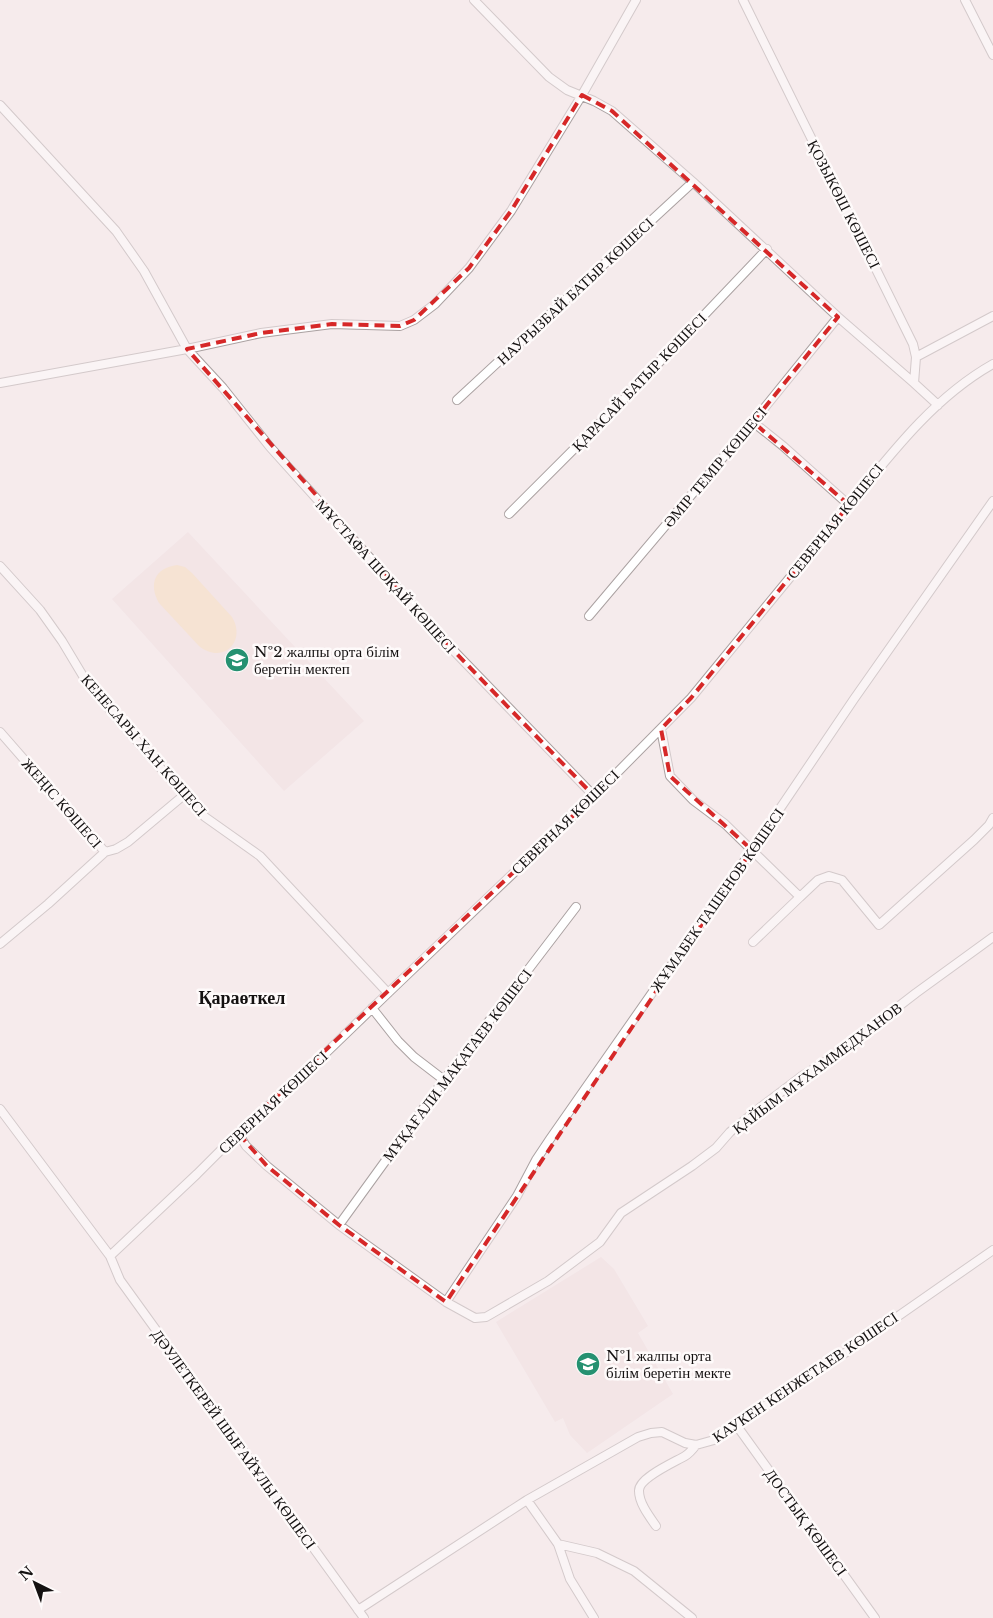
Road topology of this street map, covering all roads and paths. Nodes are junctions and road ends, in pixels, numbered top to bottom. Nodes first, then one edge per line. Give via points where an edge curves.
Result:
1 (474, 0) edge
2 (636, 0) edge
3 (966, 0) edge
4 (747, 2) edge
5 (993, 55) edge
6 (582, 95) junction
7 (0, 105) edge
8 (693, 182) junction
9 (767, 249) junction
10 (993, 316) edge
11 (838, 317) junction
12 (187, 349) junction
13 (916, 357) junction
14 (993, 364) edge
15 (0, 383) edge
16 (914, 383) junction
17 (457, 400) dead end
18 (938, 405) junction
19 (753, 422) junction
20 (993, 501) edge
21 (849, 505) junction
22 (509, 514) dead end
23 (0, 566) edge
24 (589, 616) dead end
25 (661, 729) junction
26 (0, 732) edge
27 (184, 795) junction
28 (594, 796) junction
29 (993, 818) edge
30 (752, 850) junction
31 (105, 852) junction
32 (800, 897) junction
33 (576, 907) dead end
34 (993, 937) edge
35 (753, 942) dead end
36 (0, 944) edge
37 (388, 993) junction
38 (372, 1008) junction
39 (444, 1080) junction
40 (0, 1109) edge
41 (238, 1133) junction
42 (339, 1225) junction
43 (993, 1250) edge
44 (110, 1256) junction
45 (446, 1302) junction
46 (737, 1426) junction
47 (696, 1445) junction
48 (527, 1500) junction
49 (656, 1526) dead end
50 (558, 1544) junction
51 (358, 1610) junction
52 (364, 1618) edge
53 (594, 1618) edge
54 (692, 1618) edge
55 (875, 1618) edge

1 - 6 street via 549,77 567,90
2 - 6 street
3 - 5 street
4 - 13 street, ҚОЗЫКӨШ КӨШЕСІ via 763,43 878,270
6 - 8 street via 612,112
6 - 12 street via 511,211 480,254 434,304 414,320 400,326 332,324 261,333
7 - 12 street, МҰСТАФА ШОҚАЙ КӨШЕСІ via 116,231 144,271
8 - 9 street
8 - 17 street, НАУРЫЗБАЙ БАТЫР КӨШЕСІ
9 - 11 street
9 - 22 street, ҚАРАСАЙ БАТЫР КӨШЕСІ
10 - 13 street
11 - 16 street
11 - 19 street, ӘМІР ТЕМІР КӨШЕСІ
12 - 15 street
12 - 28 street, МҰСТАФА ШОҚАЙ КӨШЕСІ via 270,447 453,650
13 - 16 street, ҚОЗЫКӨШ КӨШЕСІ
14 - 18 street, СЕВЕРНАЯ КӨШЕСІ via 978,372
16 - 18 street
18 - 21 street, СЕВЕРНАЯ КӨШЕСІ via 888,456
19 - 21 street
19 - 24 street, ӘМІР ТЕМІР КӨШЕСІ
20 - 30 street, ЖҰМАБЕК ТАШЕНОВ КӨШЕСІ
21 - 25 street, СЕВЕРНАЯ КӨШЕСІ via 691,698
23 - 27 street, КЕНЕСАРЫ ХАН КӨШЕСІ via 40,610 89,686
25 - 28 street, СЕВЕРНАЯ КӨШЕСІ
25 - 30 street via 670,776
26 - 31 street, ЖЕҢІС КӨШЕСІ
27 - 31 street via 128,842
27 - 37 street, КЕНЕСАРЫ ХАН КӨШЕСІ via 206,817 260,856
28 - 37 street, СЕВЕРНАЯ КӨШЕСІ
29 - 32 street via 974,840 879,925 842,880 829,876 818,880
30 - 32 street
30 - 45 street, ЖҰМАБЕК ТАШЕНОВ КӨШЕСІ via 536,1160 518,1196
31 - 36 street
32 - 35 street
33 - 39 street, МҰҚАҒАЛИ МАҚАТАЕВ КӨШЕСІ
34 - 45 street, ҚАЙЫМ МҰХАММЕДХАНОВ via 761,1107 692,1166 621,1213 600,1242 548,1281 486,1317 475,1318
37 - 38 street, СЕВЕРНАЯ КӨШЕСІ
38 - 39 street via 398,1041
38 - 41 street, СЕВЕРНАЯ КӨШЕСІ
39 - 42 street, МҰҚАҒАЛИ МАҚАТАЕВ КӨШЕСІ
40 - 44 street, ДӘУЛЕТКЕРЕЙ ШЫҒАЙҰЛЫ КӨШЕСІ
41 - 42 street via 246,1146 267,1166
41 - 44 street, СЕВЕРНАЯ КӨШЕСІ
42 - 45 street
43 - 46 street, КАУКЕН КЕНЖЕТАЕВ КӨШЕСІ
44 - 51 street, ДӘУЛЕТКЕРЕЙ ШЫҒАЙҰЛЫ КӨШЕСІ via 120,1280
46 - 47 street, КАУКЕН КЕНЖЕТАЕВ КӨШЕСІ via 714,1440
46 - 55 street, ДОСТЫҚ КӨШЕСІ
47 - 48 street, КАУКЕН КЕНЖЕТАЕВ КӨШЕСІ via 662,1432 638,1437
47 - 49 street via 689,1454 651,1475 640,1487 644,1507
48 - 50 street
48 - 51 street, КАУКЕН КЕНЖЕТАЕВ КӨШЕСІ
50 - 53 street via 570,1579
50 - 54 street via 598,1553 634,1571
51 - 52 street, ДӘУЛЕТКЕРЕЙ ШЫҒАЙҰЛЫ КӨШЕСІ

